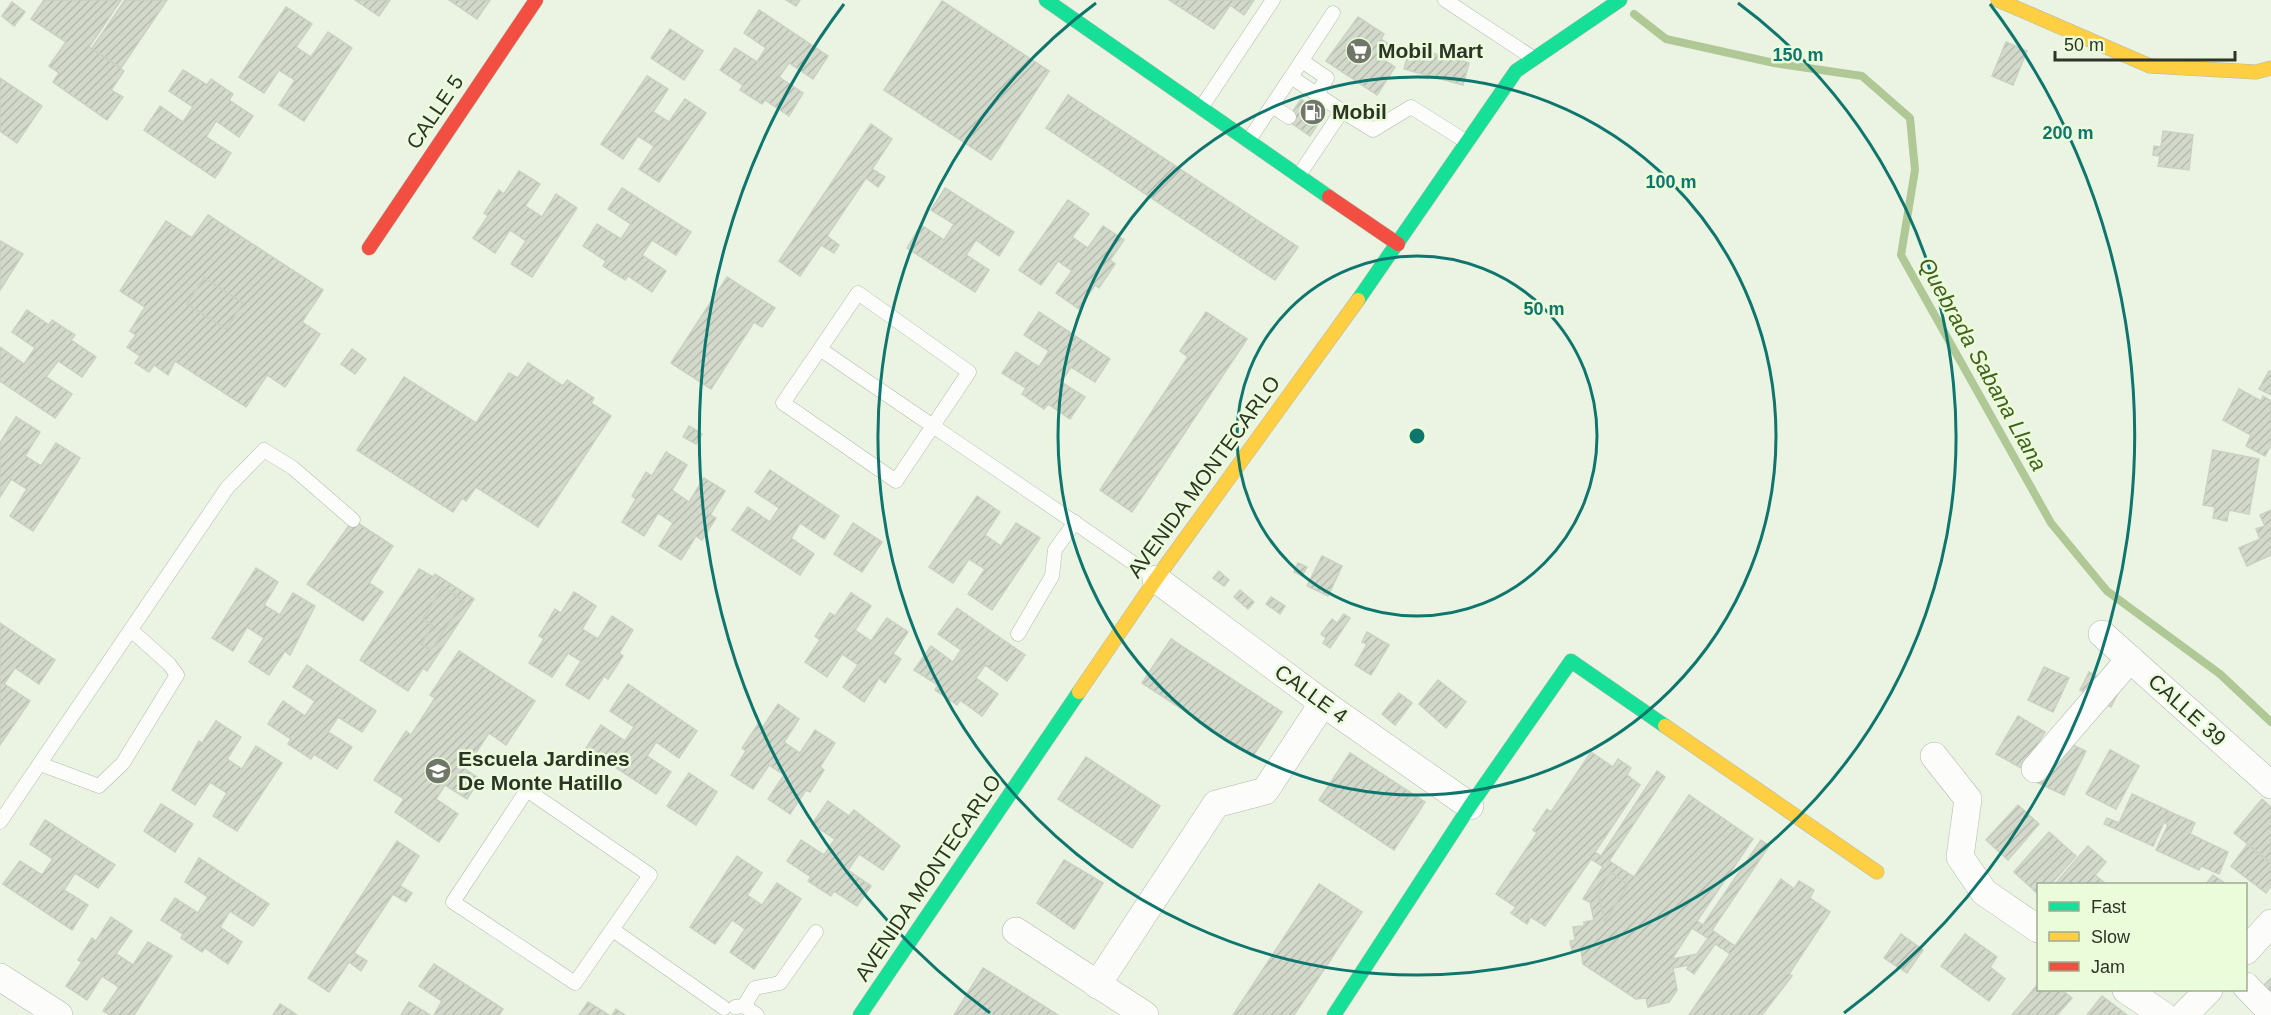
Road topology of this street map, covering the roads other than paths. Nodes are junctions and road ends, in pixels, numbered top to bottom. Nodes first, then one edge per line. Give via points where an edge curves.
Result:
1 (536, 0) edge
2 (1046, 0) edge
3 (1274, 0) edge
4 (1445, 0) edge
5 (1620, 0) edge
6 (1998, 0) edge
7 (1074, 8) edge
8 (1333, 13) dead end
9 (1534, 59) junction
10 (1302, 61) junction
11 (2271, 68) edge
12 (1291, 77) junction
13 (1317, 94) junction
14 (1272, 106) junction
15 (1201, 108) junction
16 (1342, 111) junction
17 (1289, 117) dead end
18 (1249, 140) junction
19 (1467, 142) junction
20 (1299, 175) junction
21 (1398, 244) junction
22 (369, 248) dead end
23 (820, 349) junction
24 (933, 427) junction
25 (352, 520) dead end
26 (1075, 522) junction
27 (1156, 579) junction
28 (131, 630) junction
29 (1018, 634) dead end
30 (2102, 634) dead end
31 (2130, 659) junction
32 (1323, 704) junction
33 (1934, 756) dead end
34 (40, 764) junction
35 (2035, 769) dead end
36 (2271, 785) edge
37 (1470, 806) junction
38 (0, 822) edge
39 (1877, 872) dead end
40 (2271, 922) edge
41 (2037, 928) edge
42 (613, 930) junction
43 (816, 932) dead end
44 (1016, 932) dead end
45 (2247, 950) edge
46 (0, 977) edge
47 (1097, 985) junction
48 (2247, 987) edge
49 (2127, 991) edge
50 (2208, 991) edge
51 (744, 1006) junction
52 (725, 1011) edge
53 (863, 1011) edge
54 (2271, 1012) edge
55 (59, 1015) edge
56 (757, 1015) edge
57 (879, 1015) edge
58 (1145, 1015) edge
59 (1334, 1015) edge
60 (2163, 1015) edge
61 (2184, 1015) edge

1 - 22 street, CALLE 5
2 - 7 street
3 - 15 lane
4 - 9 lane
5 - 9 street, AVENIDA MONTECARLO
6 - 11 street via 2150,66 2256,72
7 - 15 street
8 - 10 lane
9 - 19 street, AVENIDA MONTECARLO via 1516,71
10 - 12 lane
10 - 13 lane via 1327,78
12 - 13 lane
12 - 14 lane
13 - 16 lane
14 - 17 lane
14 - 18 lane
15 - 18 street
16 - 19 lane via 1372,130 1412,107
16 - 20 lane via 1317,136
18 - 20 street
19 - 21 street, AVENIDA MONTECARLO
20 - 21 street
21 - 27 street, AVENIDA MONTECARLO
23 - 24 lane
23 - 24 lane via 783,403 896,481
23 - 24 lane via 858,293 969,372
24 - 26 lane
25 - 28 lane via 293,468 264,450 227,488
26 - 27 lane
26 - 29 lane via 1055,550 1052,576
27 - 32 street, CALLE 4
27 - 53 street, AVENIDA MONTECARLO
28 - 34 lane
28 - 34 lane via 177,675 123,763 99,786
30 - 31 street, CALLE 39
31 - 35 street
31 - 36 street, CALLE 39
32 - 37 street, CALLE 4
32 - 47 street via 1265,791 1216,804
33 - 41 street via 1968,799 1960,857 1984,892
34 - 38 lane
37 - 39 street via 1571,661
37 - 59 street
40 - 45 street
42 - 42 lane via 575,983 453,902 528,790 650,875
42 - 52 lane
43 - 51 lane via 780,983 755,988
44 - 47 street
46 - 55 street
47 - 58 street
48 - 54 street
49 - 60 street
50 - 61 street
51 - 52 lane
51 - 56 lane
53 - 57 lane

